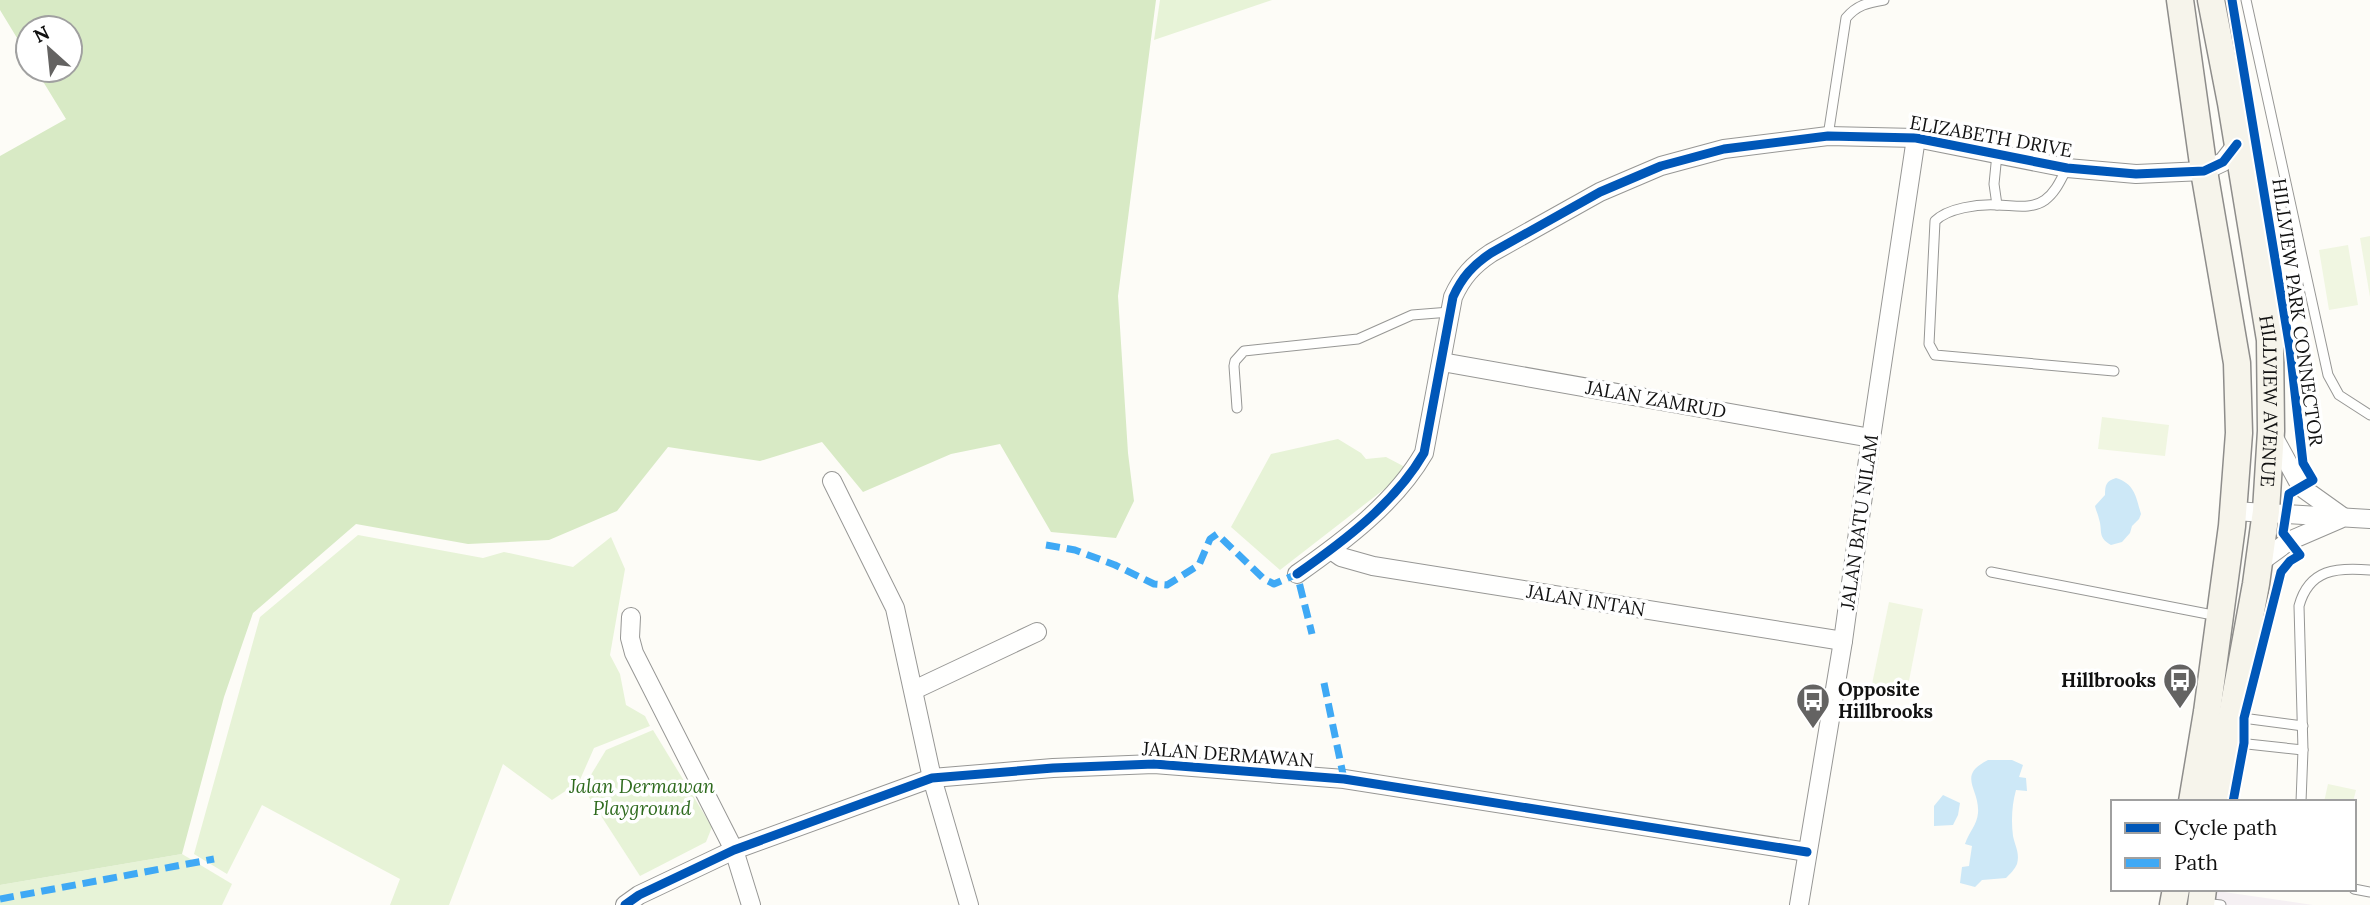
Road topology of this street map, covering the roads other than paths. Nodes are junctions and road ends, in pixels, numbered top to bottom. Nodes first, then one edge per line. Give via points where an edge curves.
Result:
1 (1884, 0) edge
2 (2180, 0) edge
3 (2211, 0) edge
4 (2246, 0) edge
5 (1828, 136) junction
6 (1916, 138) junction
7 (2237, 144) junction
8 (1997, 154) junction
9 (2067, 168) junction
10 (2204, 171) junction
11 (1997, 205) junction
12 (1450, 312) junction
13 (1442, 362) junction
14 (2114, 371) dead end
15 (1237, 408) dead end
16 (2370, 415) edge
17 (2271, 431) junction
18 (1871, 438) junction
19 (832, 481) dead end
20 (2233, 511) junction
21 (2266, 511) junction
22 (2343, 517) junction
23 (2370, 519) edge
24 (1331, 550) junction
25 (2259, 563) junction
26 (2370, 570) edge
27 (1991, 572) dead end
28 (1297, 573) dead end
29 (2220, 616) junction
30 (631, 617) dead end
31 (1037, 632) dead end
32 (1843, 641) junction
33 (914, 690) junction
34 (2303, 726) junction
35 (2230, 729) junction
36 (2303, 750) junction
37 (932, 778) junction
38 (2192, 800) edge
39 (2216, 800) edge
40 (2301, 800) edge
41 (734, 850) junction
42 (1807, 852) junction
43 (625, 905) edge
44 (751, 905) edge
45 (969, 905) edge
46 (1799, 905) edge

1 - 5 lane via 1864,3 1846,18
2 - 10 street, HILLVIEW AVENUE
3 - 7 street, HILLVIEW AVENUE
4 - 16 lane via 2328,375 2339,395
5 - 6 street, ELIZABETH DRIVE
5 - 12 street, ELIZABETH DRIVE via 1724,149 1661,166 1600,192 1474,264 1457,288
6 - 8 street, ELIZABETH DRIVE
6 - 18 street, JALAN BATU NILAM
7 - 10 street via 2223,162
7 - 17 street, HILLVIEW AVENUE via 2270,340
8 - 9 street, ELIZABETH DRIVE
8 - 11 lane
9 - 10 street, ELIZABETH DRIVE via 2136,174
9 - 11 lane via 2044,201 2023,207
10 - 20 street, HILLVIEW AVENUE via 2237,363 2239,433
11 - 14 lane via 1958,209 1934,221 1931,351 1935,355
12 - 13 street, ELIZABETH DRIVE
12 - 15 lane via 1412,315 1358,339 1244,351 1234,366
13 - 18 street, JALAN ZAMRUD
13 - 24 street, ELIZABETH DRIVE via 1424,453 1405,481
17 - 21 street, HILLVIEW AVENUE
17 - 22 street via 2301,487
18 - 32 street, JALAN BATU NILAM
19 - 33 street via 895,608
20 - 21 street
20 - 29 street, HILLVIEW AVENUE
21 - 22 street
21 - 25 street, HILLVIEW AVENUE
22 - 23 street
22 - 25 street via 2289,541
24 - 28 street, ELIZABETH DRIVE
24 - 32 street, JALAN INTAN via 1373,566
25 - 35 street, HILLVIEW AVENUE
26 - 34 lane via 2330,570 2303,593 2299,606
27 - 29 lane
29 - 38 street, HILLVIEW AVENUE
30 - 41 street via 634,653
31 - 33 street
32 - 42 street, JALAN BATU NILAM
33 - 37 street
34 - 35 lane
34 - 36 lane
35 - 36 lane
35 - 39 street, HILLVIEW AVENUE
36 - 40 lane
37 - 41 street, JALAN DERMAWAN
37 - 42 street, JALAN DERMAWAN via 1154,764 1344,779
37 - 45 street
41 - 43 street, JALAN DERMAWAN
41 - 44 street
42 - 46 street, JALAN BATU NILAM

